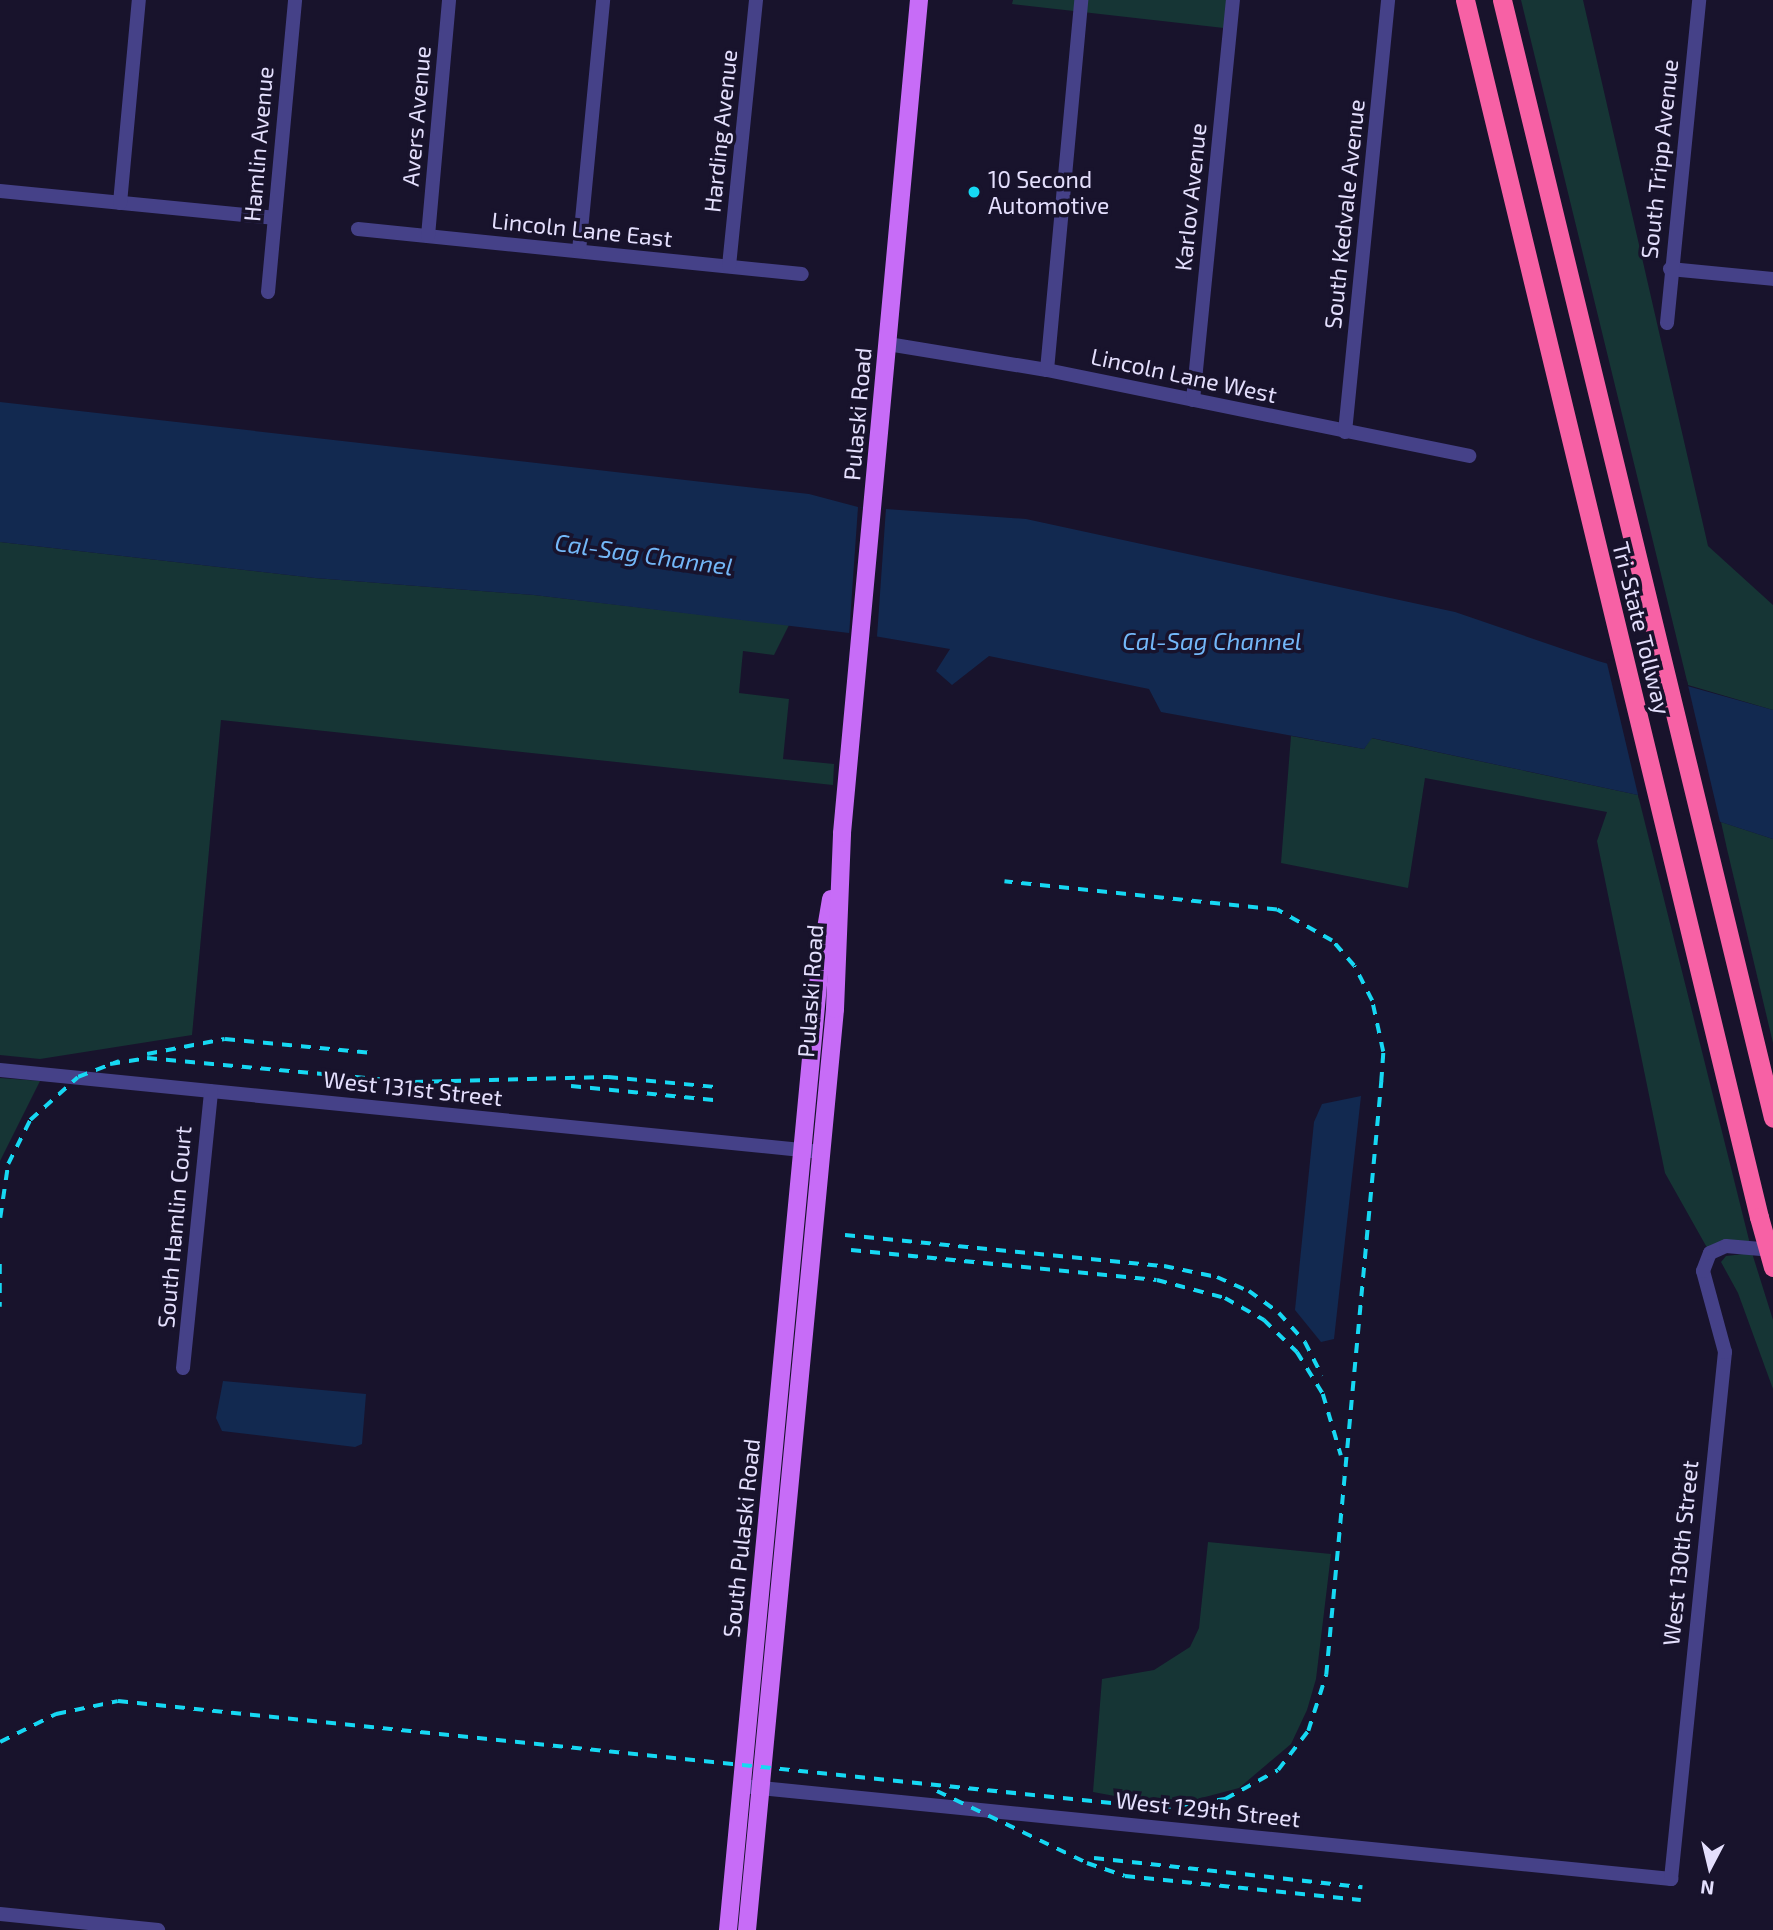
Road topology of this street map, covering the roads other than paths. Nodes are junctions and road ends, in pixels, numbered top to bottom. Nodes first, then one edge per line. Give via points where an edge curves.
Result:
1 (139, 0) edge
2 (295, 0) edge
3 (449, 0) edge
4 (603, 0) edge
5 (756, 0) edge
6 (919, 0) edge
7 (1082, 0) edge
8 (1233, 0) edge
9 (1388, 0) edge
10 (1465, 0) edge
11 (1699, 0) edge
12 (1502, 1) edge
13 (0, 191) edge
14 (120, 203) junction
15 (275, 218) junction
16 (358, 229) dead end
17 (428, 236) junction
18 (579, 251) junction
19 (729, 266) junction
20 (1670, 269) junction
21 (803, 274) dead end
22 (1773, 279) edge
23 (268, 292) dead end
24 (1667, 323) dead end
25 (888, 344) junction
26 (1047, 370) junction
27 (1193, 400) junction
28 (1345, 432) junction
29 (1469, 456) dead end
30 (842, 833) junction
31 (0, 1070) edge
32 (211, 1091) junction
33 (1773, 1118) edge
34 (803, 1150) junction
35 (821, 1152) junction
36 (1773, 1250) edge
37 (1773, 1267) edge
38 (183, 1368) dead end
39 (740, 1786) junction
40 (761, 1788) junction
41 (1671, 1879) joint
42 (0, 1914) edge
43 (158, 1930) edge
44 (728, 1930) edge
45 (747, 1930) edge

1 - 14 street
2 - 15 street, Hamlin Avenue
3 - 17 street, Avers Avenue
4 - 18 street
5 - 19 street, Harding Avenue
6 - 25 main road, Pulaski Road
7 - 26 street
8 - 27 street, Karlov Avenue
9 - 28 street, South Kedvale Avenue
10 - 37 highway, Tri-State Tollway, bridge
11 - 20 street, South Tripp Avenue
12 - 33 highway, Tri-State Tollway
13 - 14 street
14 - 15 street
15 - 23 street, Hamlin Avenue
16 - 17 street, Lincoln Lane East
17 - 18 street, Lincoln Lane East
18 - 19 street, Lincoln Lane East
19 - 21 street, Lincoln Lane East
20 - 22 street
20 - 24 street, South Tripp Avenue
25 - 26 street, Lincoln Lane West
25 - 30 main road, Pulaski Road
26 - 27 street, Lincoln Lane West
27 - 28 street, Lincoln Lane West
28 - 29 street, Lincoln Lane West
30 - 34 main road, Pulaski Road via 820,964
30 - 35 main road, Pulaski Road via 837,981
31 - 32 street, West 131st Street
32 - 34 street, West 131st Street
32 - 38 street, South Hamlin Court
34 - 35 street, West 131st Street
34 - 39 main road, South Pulaski Road
35 - 40 main road, South Pulaski Road
36 - 41 street, West 130th Street via 1726,1247 1710,1253 1703,1271 1725,1352
39 - 40 street, West 129th Street
39 - 44 main road, South Pulaski Road
40 - 41 street, West 129th Street
40 - 45 main road, South Pulaski Road
42 - 43 street

